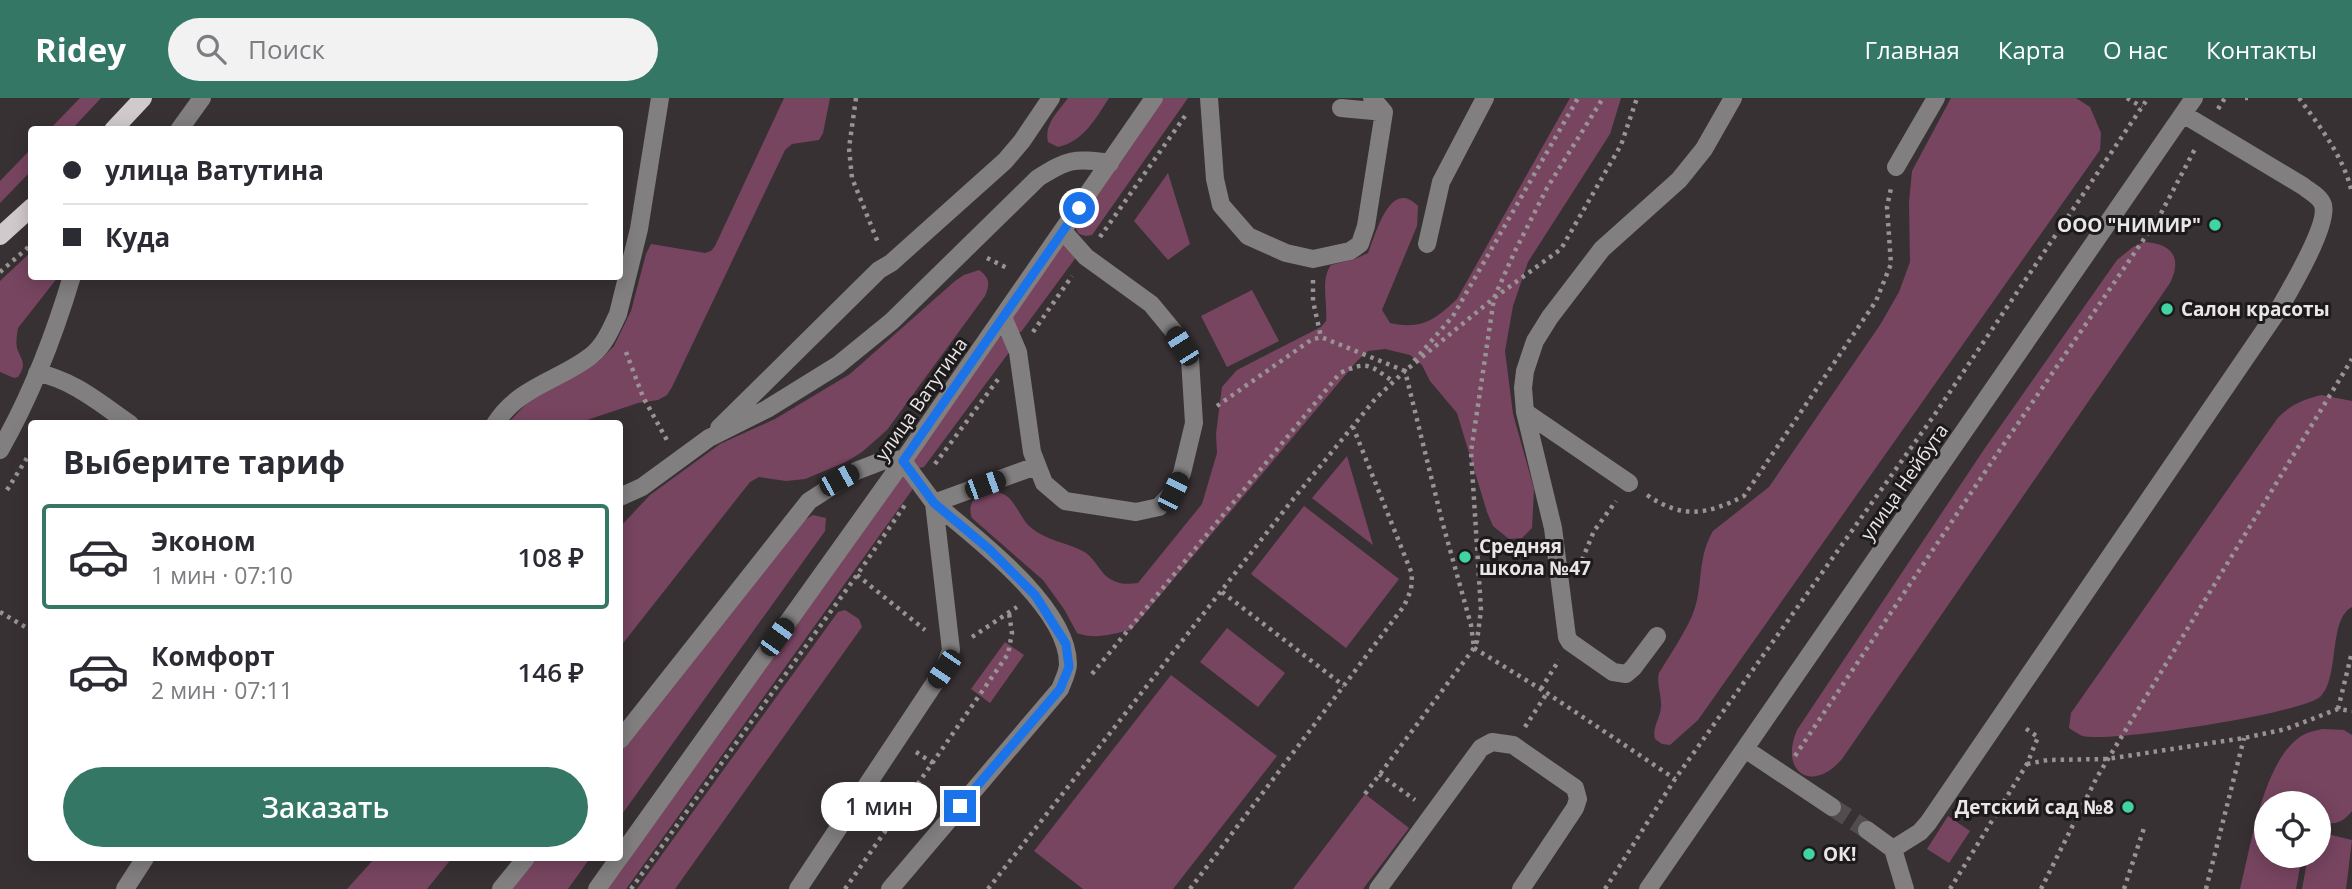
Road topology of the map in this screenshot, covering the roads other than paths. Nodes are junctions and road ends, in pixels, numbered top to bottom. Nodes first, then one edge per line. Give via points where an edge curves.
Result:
1 (143, 98) edge
2 (202, 98) edge
3 (660, 98) edge
4 (1051, 98) edge
5 (1154, 98) edge
6 (1372, 98) edge
7 (1485, 98) edge
8 (1733, 98) edge
9 (1936, 98) edge
10 (2194, 98) edge
11 (1209, 99) edge
12 (1341, 108) dead end
13 (1384, 112) junction
14 (2183, 114) junction
15 (117, 126) edge
16 (182, 126) edge
17 (1110, 163) junction
18 (1896, 167) road end
19 (28, 211) edge
20 (1063, 231) junction
21 (0, 236) edge
22 (1427, 244) dead end
23 (71, 280) edge
24 (1003, 317) junction
25 (37, 373) junction
26 (1525, 412) junction
27 (124, 420) edge
28 (499, 420) edge
29 (709, 438) junction
30 (0, 450) edge
31 (903, 461) junction
32 (1036, 466) junction
33 (1629, 483) road end
34 (623, 496) edge
35 (934, 503) junction
36 (1657, 636) dead end
37 (623, 736) edge
38 (1745, 749) junction
39 (1832, 807) tunnel mouth
40 (1867, 830) tunnel mouth
41 (1893, 849) junction
42 (623, 851) edge
43 (143, 861) edge
44 (524, 861) edge
45 (616, 861) edge
46 (125, 889) edge
47 (501, 889) edge
48 (597, 889) edge
49 (798, 889) edge
50 (890, 889) edge
51 (1378, 889) edge
52 (1521, 889) edge
53 (1647, 889) edge
54 (1905, 889) edge

1 - 15 main road
2 - 16 street
3 - 28 street via 639,229 618,314 605,341 592,355 523,394
4 - 29 street via 1004,161 879,270
5 - 17 street, улица Ватутина
6 - 13 street
7 - 22 street via 1441,182
8 - 26 street via 1704,149 1679,180 1602,248 1550,317 1535,341 1525,371
9 - 18 street
10 - 14 street, улица Нейбута
11 - 13 street via 1221,205 1248,236 1286,253 1314,259 1350,251 1360,244
12 - 13 street
14 - 38 street, улица Нейбута
14 - 41 street via 2319,198 2323,219 2279,309 1941,804 1920,832
17 - 20 street, улица Ватутина
17 - 29 street via 1063,163 1038,178 892,321 838,365 767,410
19 - 21 main road
20 - 24 street, улица Ватутина
20 - 32 street via 1086,257 1151,304 1175,333 1191,359 1194,422 1182,473 1159,507 1136,512 1065,501 1044,483
23 - 25 street
24 - 31 street, улица Ватутина
24 - 32 street via 1018,352
25 - 27 street via 72,384
25 - 30 street
26 - 33 street
26 - 36 street via 1553,528 1570,642 1613,672 1626,674
29 - 34 street
31 - 35 street
31 - 37 street via 882,461 856,471 809,501
31 - 42 street, улица Ватутина
32 - 35 street
35 - 49 street via 951,650 944,669
35 - 50 street via 1035,595 1066,644 1069,667 1060,689
38 - 39 street
38 - 53 street, улица Нейбута
40 - 41 street
41 - 54 street
43 - 46 street
44 - 47 street
45 - 48 street, улица Ватутина
51 - 52 street via 1481,748 1492,742 1513,745 1575,788 1578,799

